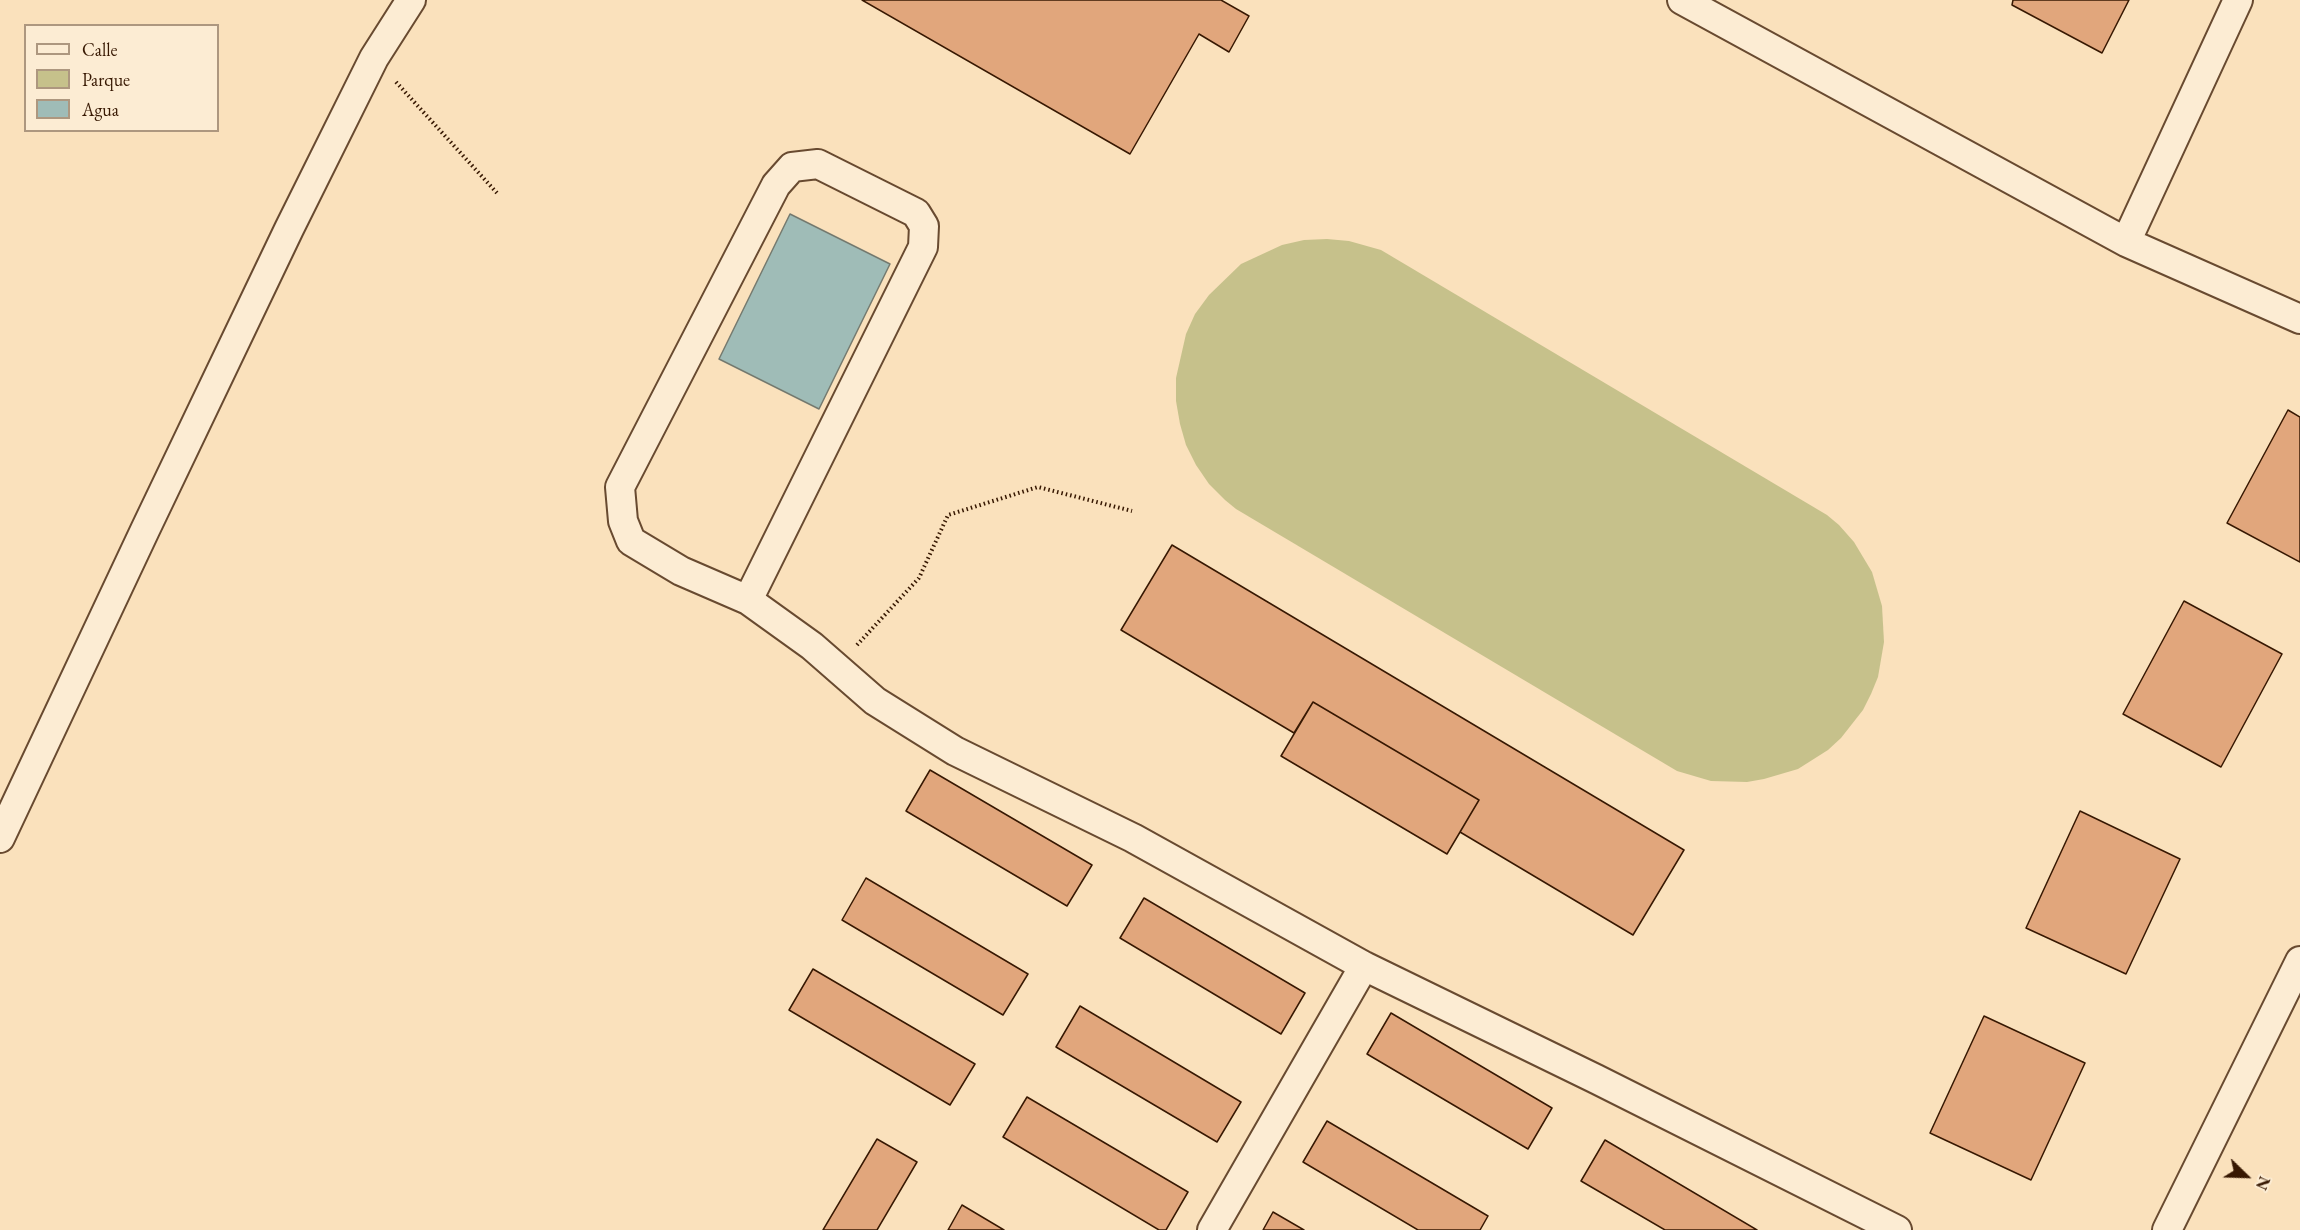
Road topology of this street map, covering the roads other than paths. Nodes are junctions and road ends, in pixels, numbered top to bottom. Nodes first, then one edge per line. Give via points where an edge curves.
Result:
1 (411, 0) edge
2 (2238, 0) edge
3 (1688, 1) edge
4 (2126, 242) junction
5 (2300, 319) edge
6 (748, 600) junction
7 (0, 838) edge
8 (2300, 962) edge
9 (1364, 966) junction
10 (1212, 1230) edge
11 (1897, 1230) edge
12 (2167, 1230) edge

1 - 7 street via 374,58
2 - 4 street
3 - 4 street
4 - 5 street
6 - 6 street via 681,571 630,541 623,521 620,487 776,185 792,167 818,164 916,213 924,226 923,247
6 - 9 street via 812,646 875,701 955,751 1133,838
8 - 12 street
9 - 10 street
9 - 11 street

